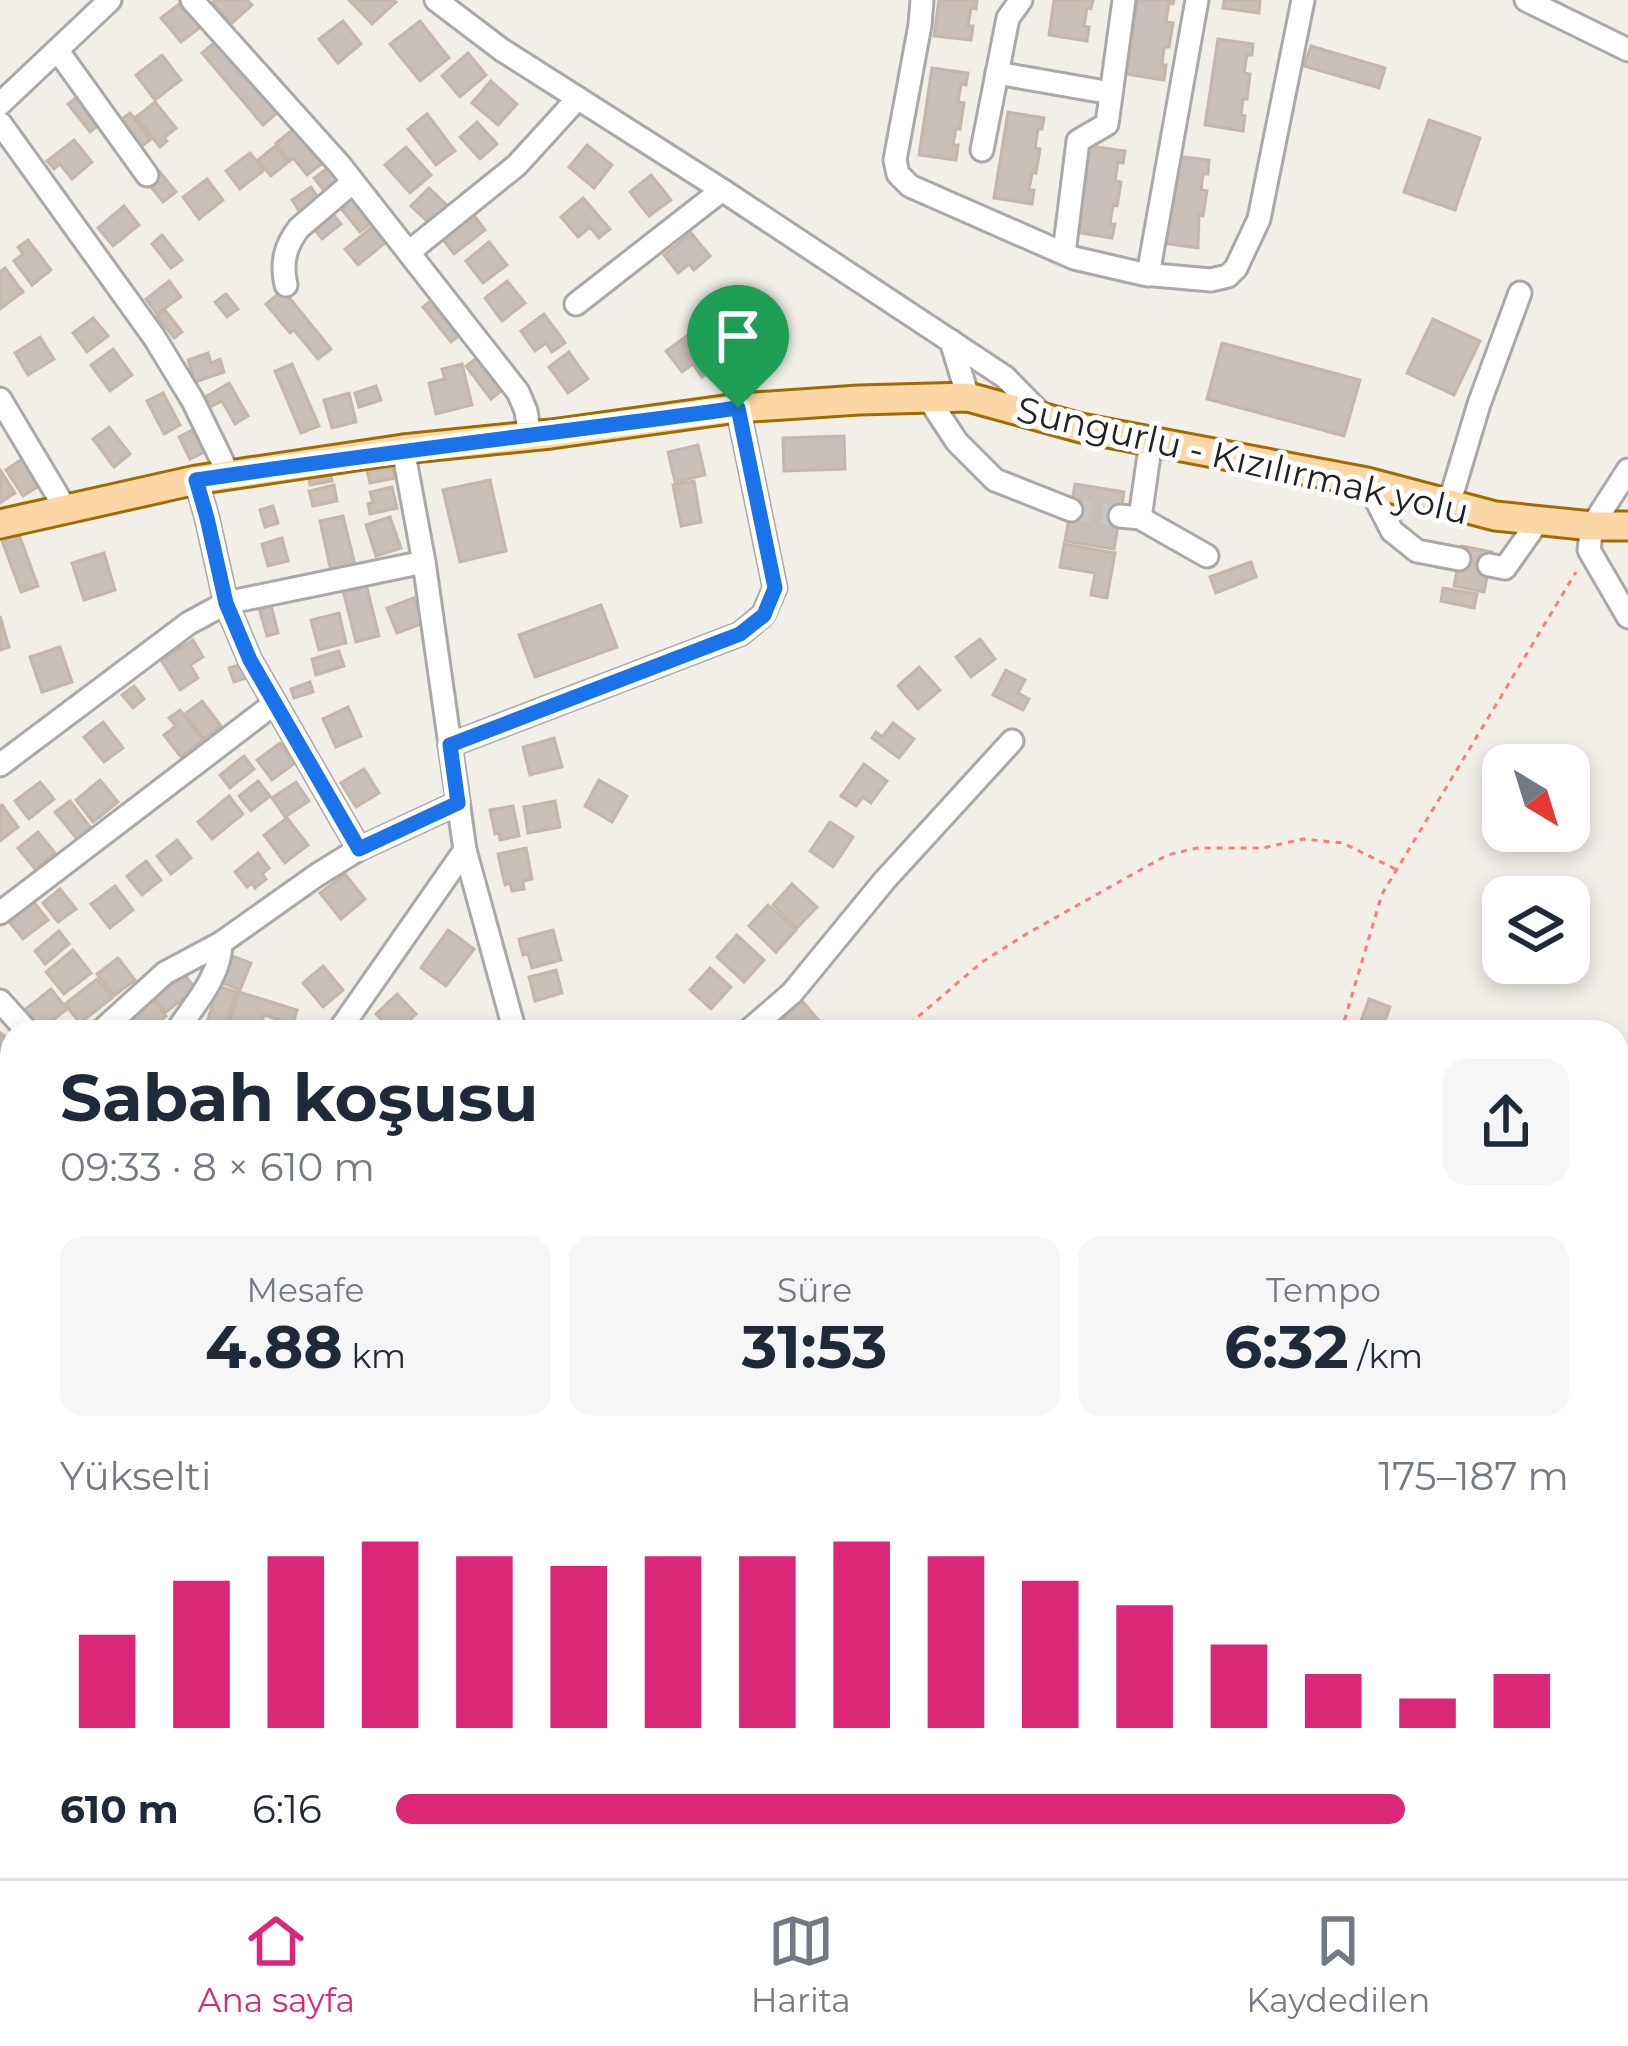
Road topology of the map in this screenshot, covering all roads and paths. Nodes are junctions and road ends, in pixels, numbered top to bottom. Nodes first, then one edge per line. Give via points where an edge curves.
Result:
1 (110, 0) edge
2 (193, 0) edge
3 (436, 0) edge
4 (922, 0) edge
5 (1021, 0) edge
6 (1124, 0) edge
7 (1197, 0) edge
8 (1303, 0) edge
9 (1526, 0) edge
10 (1628, 50) edge
11 (58, 51) junction
12 (997, 73) junction
13 (1111, 93) junction
14 (578, 98) junction
15 (0, 104) edge
16 (0, 123) edge
17 (982, 150) dead end
18 (147, 175) dead end
19 (353, 182) junction
20 (722, 190) junction
21 (409, 252) junction
22 (1064, 254) junction
23 (1148, 275) junction
24 (286, 285) dead end
25 (1520, 293) dead end
26 (576, 304) dead end
27 (951, 341) junction
28 (968, 397) junction
29 (928, 398) junction
30 (0, 399) edge
31 (738, 408) junction
32 (1045, 418) junction
33 (530, 436) junction
34 (1151, 441) junction
35 (403, 449) junction
36 (1628, 470) edge
37 (229, 475) junction
38 (196, 480) junction
39 (1367, 482) junction
40 (1449, 504) junction
41 (65, 508) junction
42 (1070, 510) tunnel mouth
43 (1539, 520) junction
44 (0, 524) edge
45 (1628, 526) edge
46 (1591, 538) junction
47 (1207, 556) dead end
48 (1460, 559) dead end
49 (424, 562) junction
50 (1490, 565) dead end
51 (226, 603) junction
52 (1628, 617) edge
53 (275, 703) junction
54 (1012, 741) dead end
55 (450, 745) junction
56 (0, 765) edge
57 (458, 803) junction
58 (359, 849) junction
59 (465, 850) junction
60 (1397, 870) junction
61 (0, 913) edge
62 (221, 943) junction
63 (113, 1020) edge
64 (183, 1020) edge
65 (346, 1020) edge
66 (512, 1020) edge
67 (761, 1020) edge
68 (914, 1020) edge
69 (1345, 1020) edge

1 - 11 street
2 - 19 street
3 - 14 street
4 - 22 street via 898,174
5 - 12 street via 1008,18
6 - 13 street
7 - 23 street
8 - 23 street via 1259,218 1236,268 1211,280
9 - 10 street
11 - 15 street
11 - 18 street
12 - 13 street
12 - 17 street
13 - 22 street via 1107,124 1078,141
14 - 20 street
14 - 21 street via 517,165
16 - 37 street via 154,338
19 - 21 street
19 - 24 street via 298,228 284,260
20 - 26 street
20 - 27 street
21 - 33 street via 518,392
22 - 23 street
25 - 40 street
27 - 28 street
27 - 32 street via 1005,377
28 - 29 main road, Sungurlu - Kızılırmak yolu
28 - 32 main road, Sungurlu - Kızılırmak yolu
29 - 31 main road, Sungurlu - Kızılırmak yolu
29 - 42 street via 995,480
30 - 41 street
31 - 33 main road, Sungurlu - Kızılırmak yolu
31 - 55 street via 775,588 764,615 740,634
32 - 34 main road, Sungurlu - Kızılırmak yolu
33 - 35 main road, Sungurlu - Kızılırmak yolu
34 - 39 main road, Sungurlu - Kızılırmak yolu
34 - 47 street via 1130,517
35 - 37 main road, Sungurlu - Kızılırmak yolu
35 - 49 street
36 - 46 street
37 - 38 main road, Sungurlu - Kızılırmak yolu
38 - 41 main road, Sungurlu - Kızılırmak yolu
38 - 51 street
39 - 40 main road, Sungurlu - Kızılırmak yolu
39 - 48 street via 1392,531 1417,551
40 - 43 main road, Sungurlu - Kızılırmak yolu
41 - 44 main road, Sungurlu - Kızılırmak yolu
43 - 46 main road, Sungurlu - Kızılırmak yolu
43 - 50 street via 1505,568
45 - 46 main road, Sungurlu - Kızılırmak yolu
46 - 52 street
46 - 60 path
49 - 51 street
49 - 55 street
51 - 53 street
51 - 56 street
53 - 58 street
53 - 61 street
54 - 67 street
55 - 57 street
57 - 58 street
57 - 59 street
58 - 62 street
59 - 65 street
59 - 66 street
60 - 68 path via 1343,843 1304,839 1167,856 982,962
60 - 69 path via 1382,894
62 - 63 street via 165,973
62 - 64 street via 221,958

